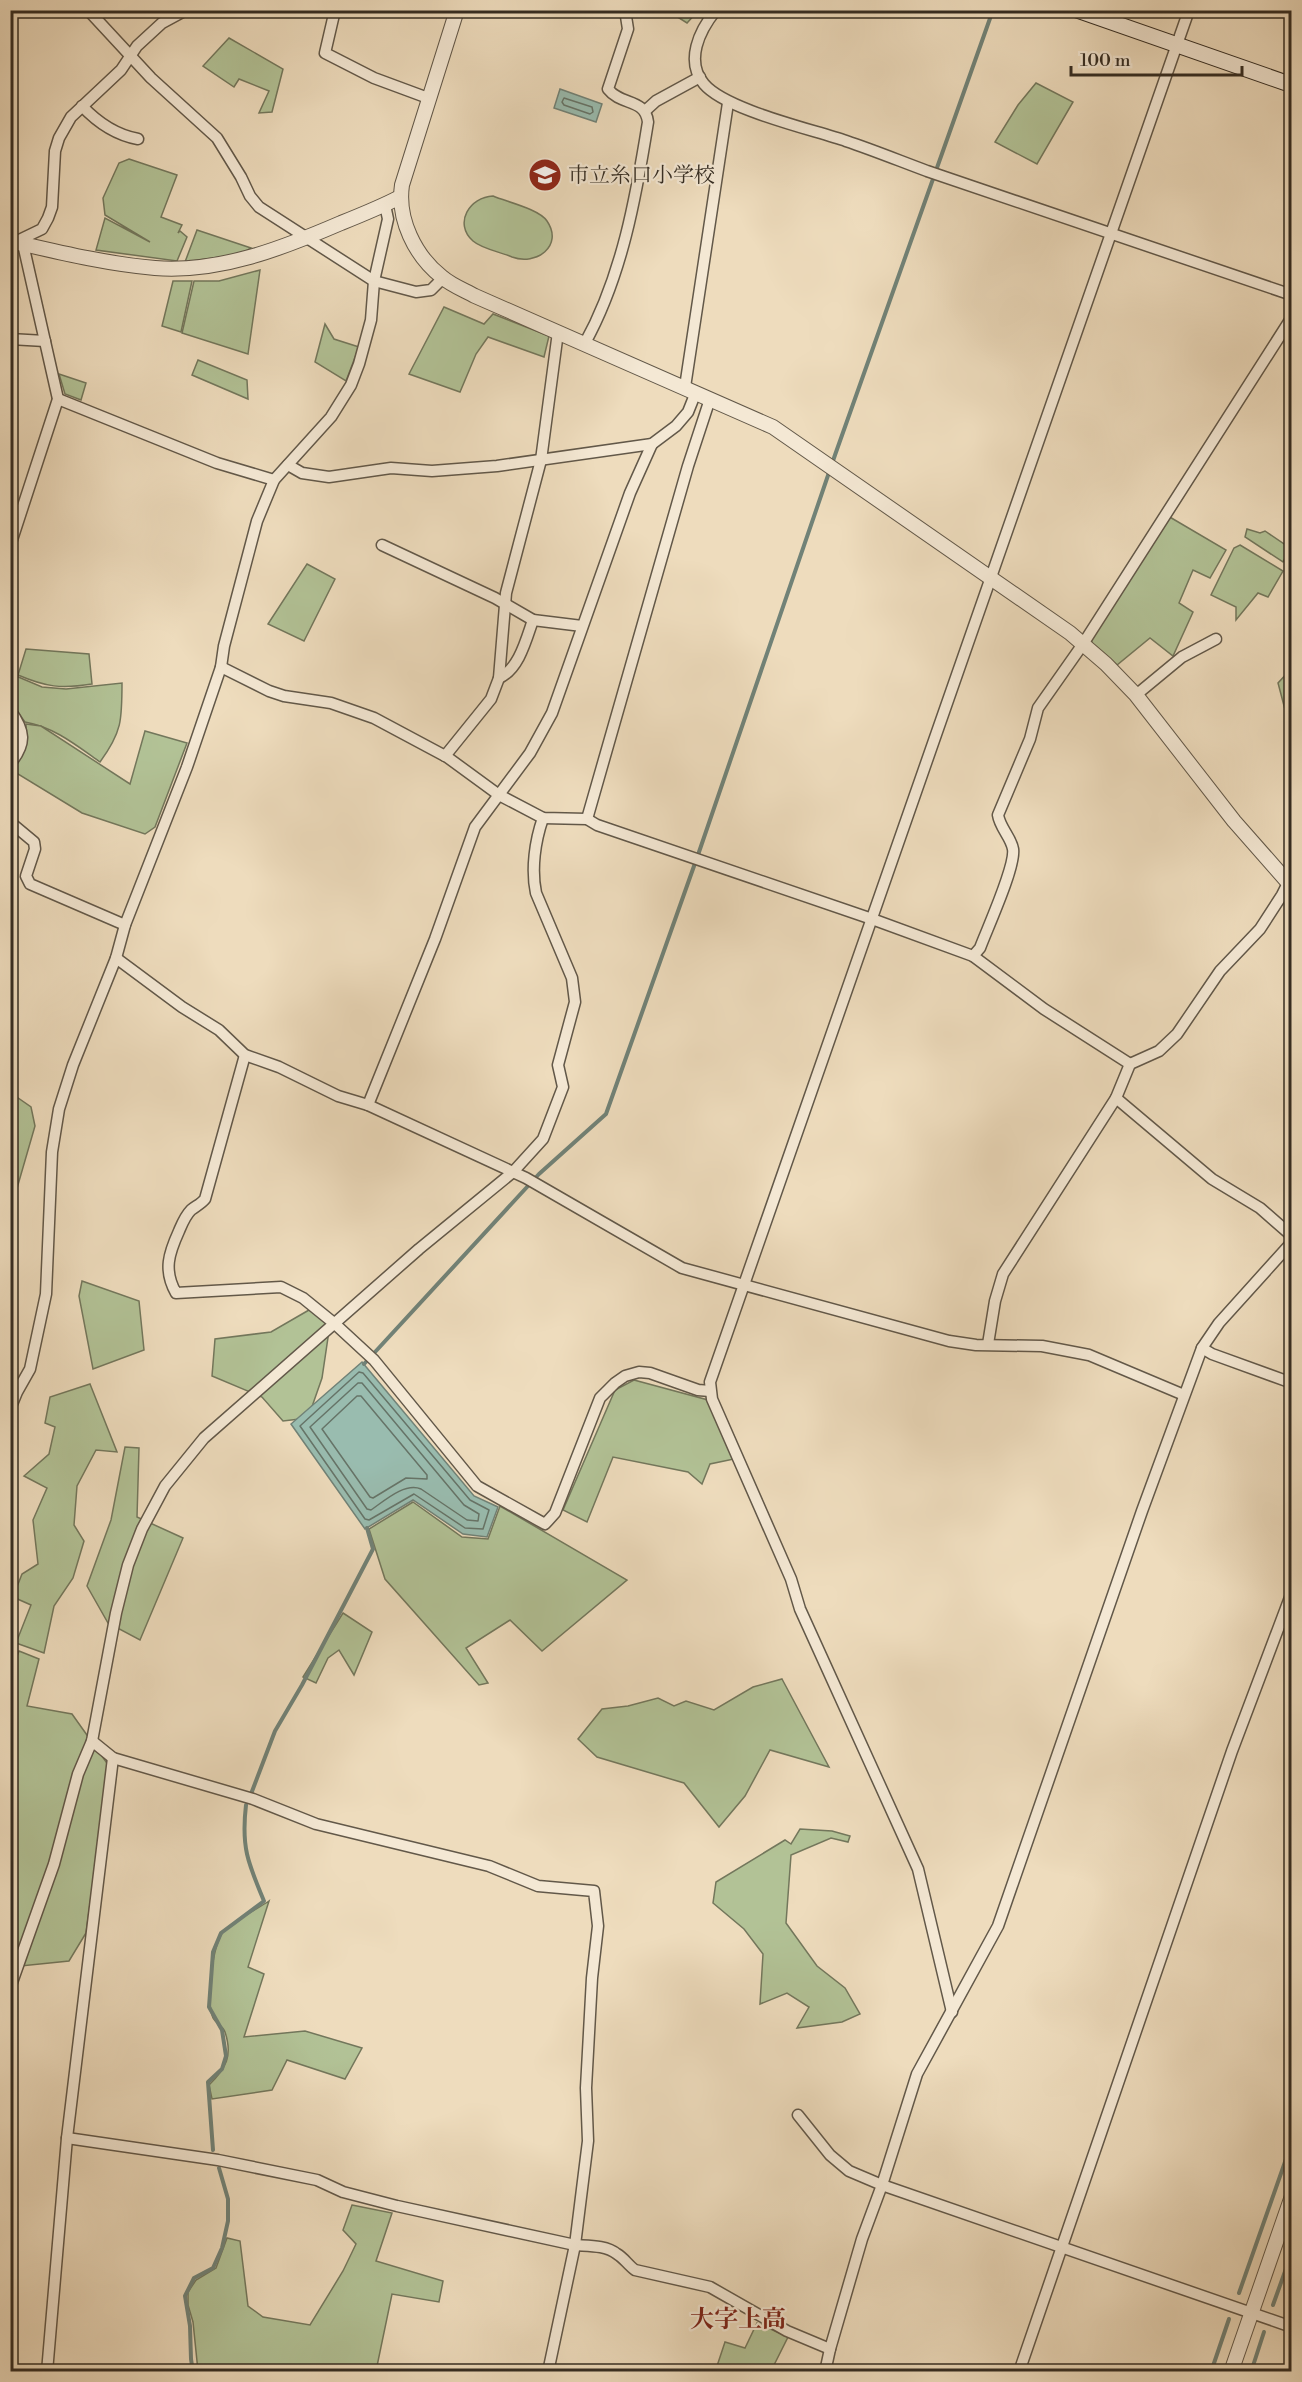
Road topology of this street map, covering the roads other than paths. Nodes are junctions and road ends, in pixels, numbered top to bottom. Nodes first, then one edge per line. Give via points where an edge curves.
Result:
1 (88, 10) edge
2 (186, 10) edge
3 (457, 10) edge
4 (625, 10) edge
5 (716, 10) edge
6 (1077, 10) edge
7 (1189, 10) edge
8 (333, 11) edge
9 (1177, 45) junction
10 (129, 55) junction
11 (700, 77) junction
12 (1292, 85) edge
13 (428, 98) junction
14 (728, 103) junction
15 (82, 106) junction
16 (645, 111) junction
17 (138, 139) dead end
18 (400, 197) junction
19 (385, 205) junction
20 (1111, 233) junction
21 (308, 238) junction
22 (16, 242) edge
23 (443, 278) junction
24 (374, 281) junction
25 (1292, 295) edge
26 (1292, 317) edge
27 (558, 332) junction
28 (10, 339) edge
29 (45, 341) junction
30 (585, 344) junction
31 (691, 390) junction
32 (58, 399) junction
33 (710, 399) junction
34 (652, 444) junction
35 (541, 460) junction
36 (288, 465) junction
37 (274, 480) junction
38 (382, 545) dead end
39 (10, 546) edge
40 (990, 578) junction
41 (505, 603) junction
42 (533, 621) junction
43 (582, 626) junction
44 (1216, 639) dead end
45 (1083, 644) junction
46 (220, 667) junction
47 (499, 678) junction
48 (1136, 695) junction
49 (10, 710) edge
50 (445, 756) junction
51 (10, 764) edge
52 (499, 795) junction
53 (543, 818) junction
54 (587, 819) junction
55 (10, 822) edge
56 (1290, 882) edge
57 (872, 919) junction
58 (125, 925) junction
59 (973, 956) junction
60 (117, 958) junction
61 (245, 1055) junction
62 (1130, 1064) junction
63 (1116, 1098) junction
64 (368, 1105) junction
65 (513, 1172) junction
66 (1292, 1236) edge
67 (1292, 1242) edge
68 (744, 1284) junction
69 (335, 1324) junction
70 (988, 1344) junction
71 (1202, 1348) junction
72 (1292, 1383) edge
73 (14, 1391) edge
74 (710, 1391) junction
75 (1184, 1395) junction
76 (10, 1409) edge
77 (1292, 1592) edge
78 (92, 1741) junction
79 (113, 1758) junction
80 (10, 1988) edge
81 (952, 2012) junction
82 (798, 2115) dead end
83 (67, 2138) junction
84 (882, 2185) junction
85 (1292, 2196) edge
86 (575, 2245) junction
87 (1062, 2247) junction
88 (1251, 2313) junction
89 (1292, 2327) edge
90 (830, 2349) junction
91 (47, 2372) edge
92 (548, 2372) edge
93 (825, 2372) edge
94 (1019, 2372) edge
95 (1231, 2372) edge

1 - 10 street
2 - 10 street via 162,23
3 - 13 street
4 - 16 street via 628,29 609,89 614,96
5 - 11 street via 706,22 694,58
6 - 9 main road
7 - 9 street
8 - 13 street via 325,53 374,78
9 - 12 main road
9 - 20 street
10 - 15 street via 121,70
10 - 21 street via 217,138 259,207
11 - 14 street
11 - 16 street
13 - 18 street
14 - 20 street
14 - 31 street
15 - 17 street via 121,136
15 - 22 street via 58,138 48,218 42,229
16 - 30 street via 648,122 629,227
18 - 19 street
18 - 23 street via 414,246
19 - 21 street
19 - 24 street via 388,219
20 - 25 street
20 - 40 street
21 - 22 street via 242,259 189,267 147,267
21 - 24 street
22 - 29 street
23 - 24 street via 431,290 416,292
23 - 27 street
24 - 36 street via 371,320 351,385 331,417
26 - 45 street
27 - 30 street
27 - 35 street
28 - 29 street
29 - 32 street
30 - 31 street
31 - 33 street
31 - 34 street via 688,412
32 - 37 street via 217,463
32 - 39 street
33 - 40 street via 773,427
33 - 54 street
34 - 35 street
34 - 43 street
35 - 36 street via 432,471 392,468 329,477 302,473
35 - 41 street
36 - 37 street
37 - 46 street via 257,521
38 - 41 street
40 - 45 street
40 - 57 street
41 - 42 street
41 - 47 street
42 - 43 street
42 - 47 street via 520,655 507,674
43 - 52 street via 552,712 530,753
44 - 48 street via 1182,657
45 - 48 street
45 - 59 street via 1038,708 1030,739 998,815 1013,856 980,948
46 - 50 street via 269,692 331,703 374,718
46 - 58 street via 187,767
47 - 50 street via 490,699
48 - 56 street via 1234,821
49 - 51 street via 21,724 23,740
50 - 52 street
52 - 53 street
52 - 64 street via 475,827
53 - 54 street
53 - 65 street via 534,884 572,978 575,1002 558,1065 563,1087 543,1139
54 - 57 street
55 - 58 street via 34,842 26,876 30,884
56 - 62 street via 1260,929 1220,971 1177,1035 1159,1052
57 - 59 street
57 - 68 street
58 - 60 street
59 - 62 street via 1044,1009
60 - 61 street via 219,1030
60 - 73 street via 59,1109 52,1152 46,1294 30,1369
61 - 64 street
61 - 69 street via 206,1199 184,1219 167,1258 173,1288 176,1293 281,1287 303,1298
62 - 63 street
63 - 66 street via 1212,1179 1260,1208
63 - 70 street via 1003,1274 994,1301
64 - 65 street
65 - 68 street via 682,1268
65 - 69 street
67 - 71 street via 1234,1304
68 - 70 street via 949,1341
68 - 74 street
69 - 74 street via 371,1356 477,1486 545,1524 555,1513 600,1398 615,1383 631,1374 650,1373
69 - 78 street via 204,1438 165,1486 128,1565
70 - 75 street via 1042,1346 1089,1355
71 - 72 street
71 - 75 street
73 - 76 street
74 - 81 street via 791,1579 800,1609 918,1869
75 - 81 street via 998,1926
77 - 87 street via 1232,1751
78 - 79 street
78 - 80 street
79 - 83 street
79 - 86 street via 253,1799 316,1824 489,1866 538,1886 594,1891 598,1926 586,2094 588,2140
81 - 84 street via 917,2073
82 - 84 street via 830,2155 849,2171
83 - 86 street via 218,2160 317,2180 343,2192
83 - 91 street
84 - 87 street
84 - 90 street
85 - 88 street
86 - 90 street via 617,2253 635,2270 710,2287 787,2331
86 - 92 street
87 - 88 street
87 - 94 street
88 - 89 street
88 - 95 street
90 - 93 street

